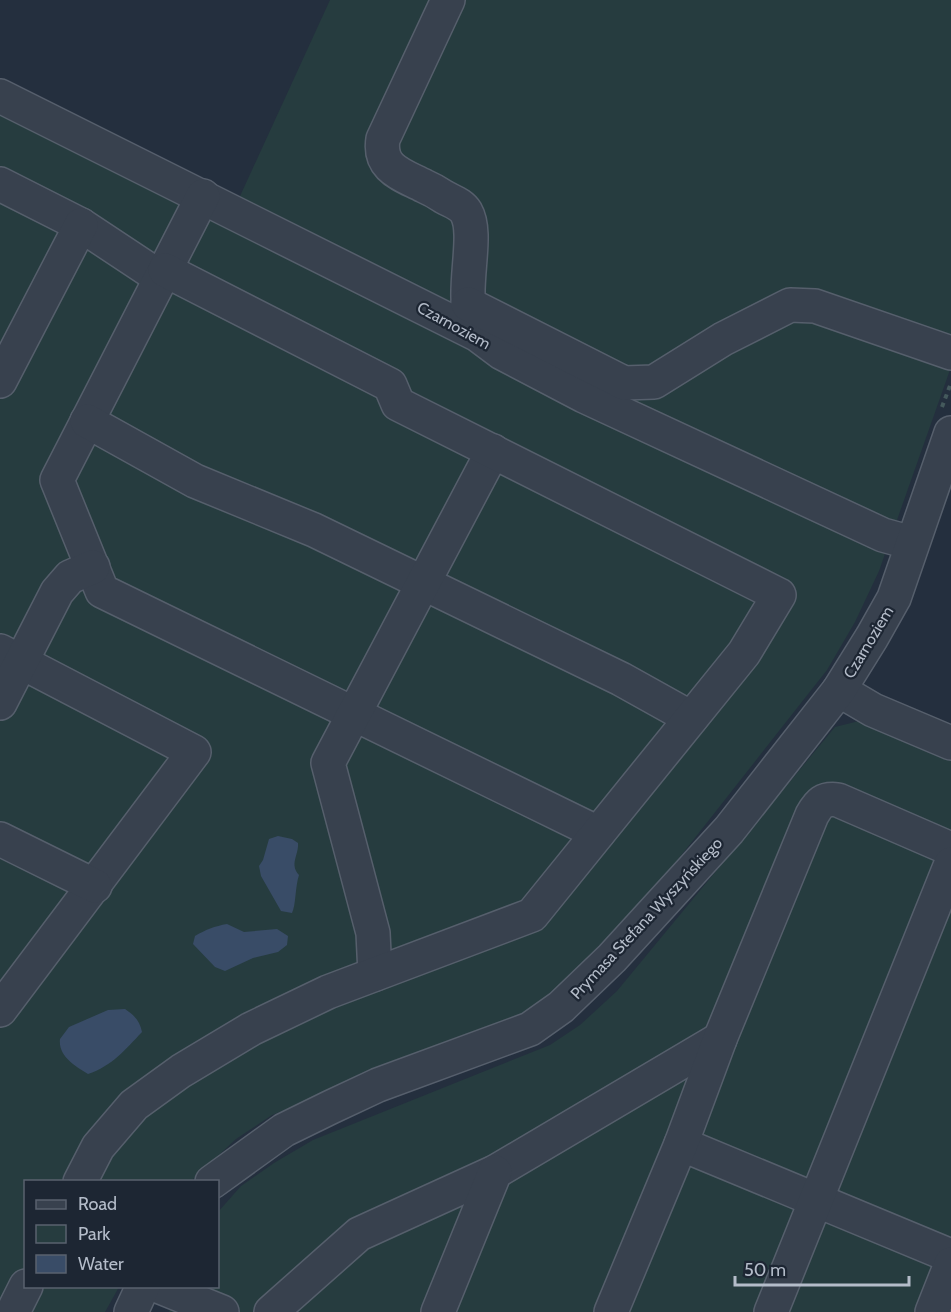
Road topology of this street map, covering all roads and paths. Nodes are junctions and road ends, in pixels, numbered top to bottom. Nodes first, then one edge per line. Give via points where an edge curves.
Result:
1 (448, 0) edge
2 (0, 96) edge
3 (0, 184) edge
4 (203, 196) junction
5 (81, 225) junction
6 (163, 274) junction
7 (468, 304) junction
8 (478, 335) junction
9 (951, 352) edge
10 (5, 360) edge
11 (87, 421) junction
12 (951, 433) edge
13 (493, 452) junction
14 (912, 543) junction
15 (93, 567) junction
16 (423, 583) junction
17 (11, 657) edge
18 (839, 690) junction
19 (0, 703) edge
20 (354, 714) junction
21 (691, 718) junction
22 (951, 743) edge
23 (597, 833) junction
24 (0, 839) edge
25 (951, 849) edge
26 (951, 864) edge
27 (94, 886) junction
28 (375, 974) junction
29 (0, 1010) edge
30 (720, 1039) junction
31 (681, 1144) junction
32 (495, 1172) junction
33 (81, 1180) edge
34 (215, 1180) edge
35 (817, 1199) junction
36 (951, 1256) edge
37 (951, 1264) edge
38 (25, 1288) edge
39 (143, 1288) edge
40 (161, 1288) edge
41 (13, 1312) edge
42 (131, 1312) edge
43 (222, 1312) edge
44 (271, 1312) edge
45 (438, 1312) edge
46 (611, 1312) edge
47 (771, 1312) edge
48 (932, 1312) edge

1 - 7 street via 382,148 384,159 401,175 460,205 467,213 471,225
2 - 4 street, Czarnoziem
3 - 5 street
4 - 6 street
4 - 8 street, Czarnoziem
5 - 6 street
5 - 10 street
6 - 11 street
6 - 13 street via 390,385 398,404
7 - 8 street
7 - 9 street via 624,383 654,382 723,339 790,305 815,306
8 - 14 street, Czarnoziem via 509,358 584,396 883,535
11 - 15 street via 57,480
11 - 16 street via 195,481 314,530
12 - 14 street, Czarnoziem
13 - 16 street
13 - 21 street via 779,595 744,653
14 - 18 street, Czarnoziem via 894,598
15 - 17 street via 70,578 57,592
15 - 20 street via 102,591
16 - 20 street
16 - 21 street via 621,679
17 - 19 street
17 - 27 street via 194,752
18 - 22 street, Czarnoziem via 873,710
18 - 34 street, Prymasa Stefana Wyszyńskiego via 729,830 612,958 561,1007 530,1029 378,1085 330,1107 284,1130
20 - 23 street
20 - 28 street via 328,763 373,933
21 - 23 street
23 - 28 street via 532,915
24 - 27 street
25 - 30 street via 838,800 829,798 819,803
26 - 35 street
27 - 29 street
28 - 33 street via 251,1029 172,1078 134,1105 98,1147
30 - 31 street
30 - 32 street
31 - 35 street
31 - 46 street
32 - 44 street via 359,1234
32 - 45 street
35 - 36 street
35 - 47 street
37 - 48 street
38 - 41 street
39 - 42 street
40 - 43 street

